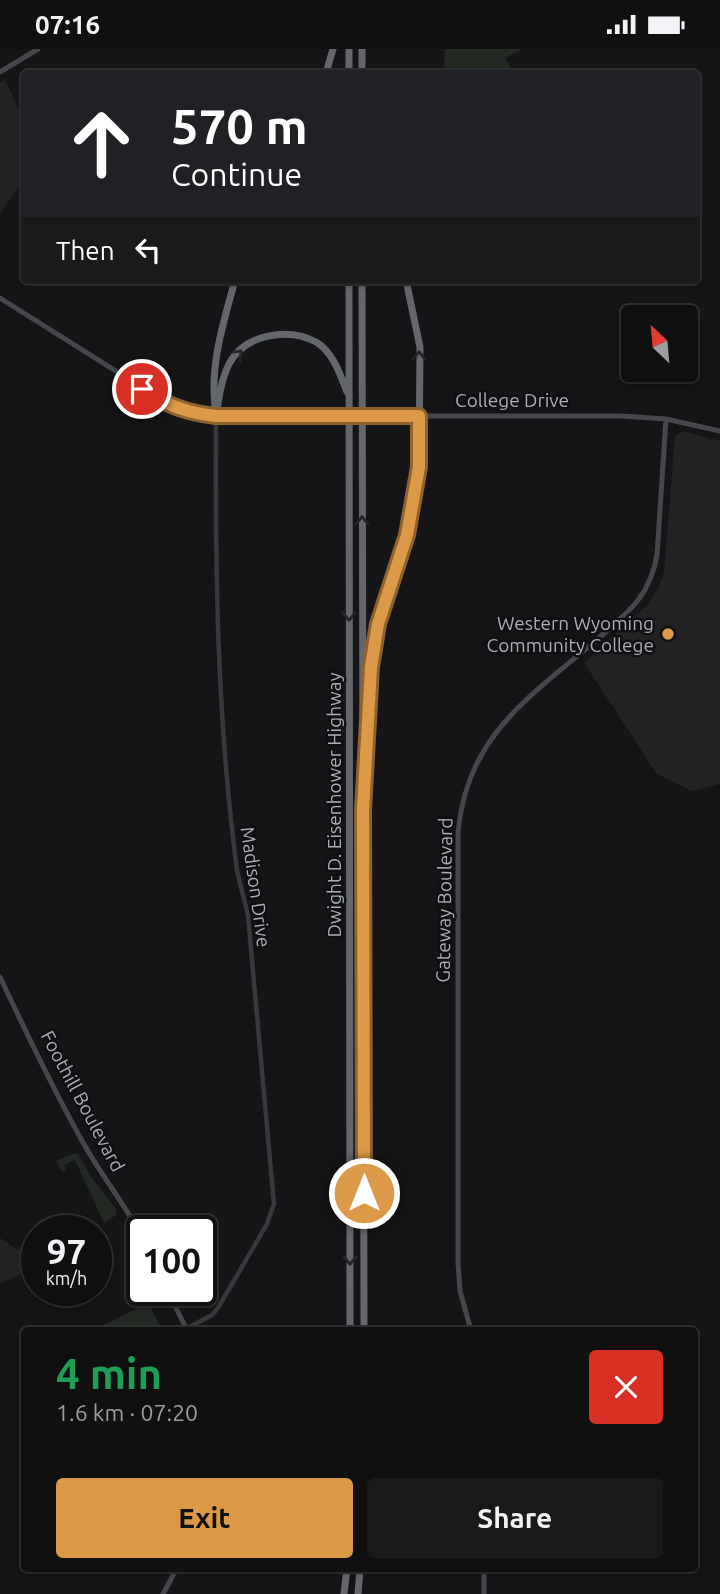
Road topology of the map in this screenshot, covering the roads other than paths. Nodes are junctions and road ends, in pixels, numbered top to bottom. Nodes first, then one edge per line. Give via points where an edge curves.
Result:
1 (38, 49) edge
2 (333, 49) edge
3 (349, 49) edge
4 (362, 49) edge
5 (327, 70) edge
6 (349, 70) edge
7 (363, 70) edge
8 (0, 72) edge
9 (234, 284) edge
10 (349, 284) edge
11 (362, 284) edge
12 (407, 284) edge
13 (0, 298) edge
14 (349, 398) junction
15 (216, 416) junction
16 (419, 416) junction
17 (666, 419) junction
18 (720, 431) edge
19 (363, 810) junction
20 (0, 977) edge
21 (129, 1215) edge
22 (175, 1306) edge
23 (185, 1327) edge
24 (190, 1327) edge
25 (350, 1327) edge
26 (364, 1327) edge
27 (470, 1327) edge
28 (175, 1572) edge
29 (347, 1572) edge
30 (360, 1572) edge
31 (484, 1572) edge
32 (163, 1594) edge
33 (344, 1594) edge
34 (358, 1594) edge
35 (484, 1594) edge

1 - 8 main road
2 - 5 highway
3 - 6 highway
4 - 7 highway
9 - 15 highway via 213,386
10 - 14 highway, Dwight D. Eisenhower Highway
19 -> 11 highway, Dwight D. Eisenhower Highway
16 -> 12 highway via 420,347
13 - 15 main road, College Drive via 162,402 193,414
15 -> 14 highway via 230,361 262,337 281,334 316,342 329,354
14 -> 25 highway, Dwight D. Eisenhower Highway
15 - 16 main road, College Drive, bridge
15 - 24 street, Madison Drive via 223,719 237,870 248,916 274,1204 218,1308
16 - 17 main road, College Drive
16 - 19 highway via 419,467 407,535 378,624 371,667
17 - 18 main road, College Drive
17 - 27 main road, Gateway Boulevard via 657,555 649,586 629,612 507,719 484,747 463,797 458,832 458,1263
19 - 26 highway, Dwight D. Eisenhower Highway
20 - 21 main road, Foothill Boulevard via 79,1135
22 - 23 main road
28 - 32 main road
29 - 33 highway
30 - 34 highway
31 - 35 main road

